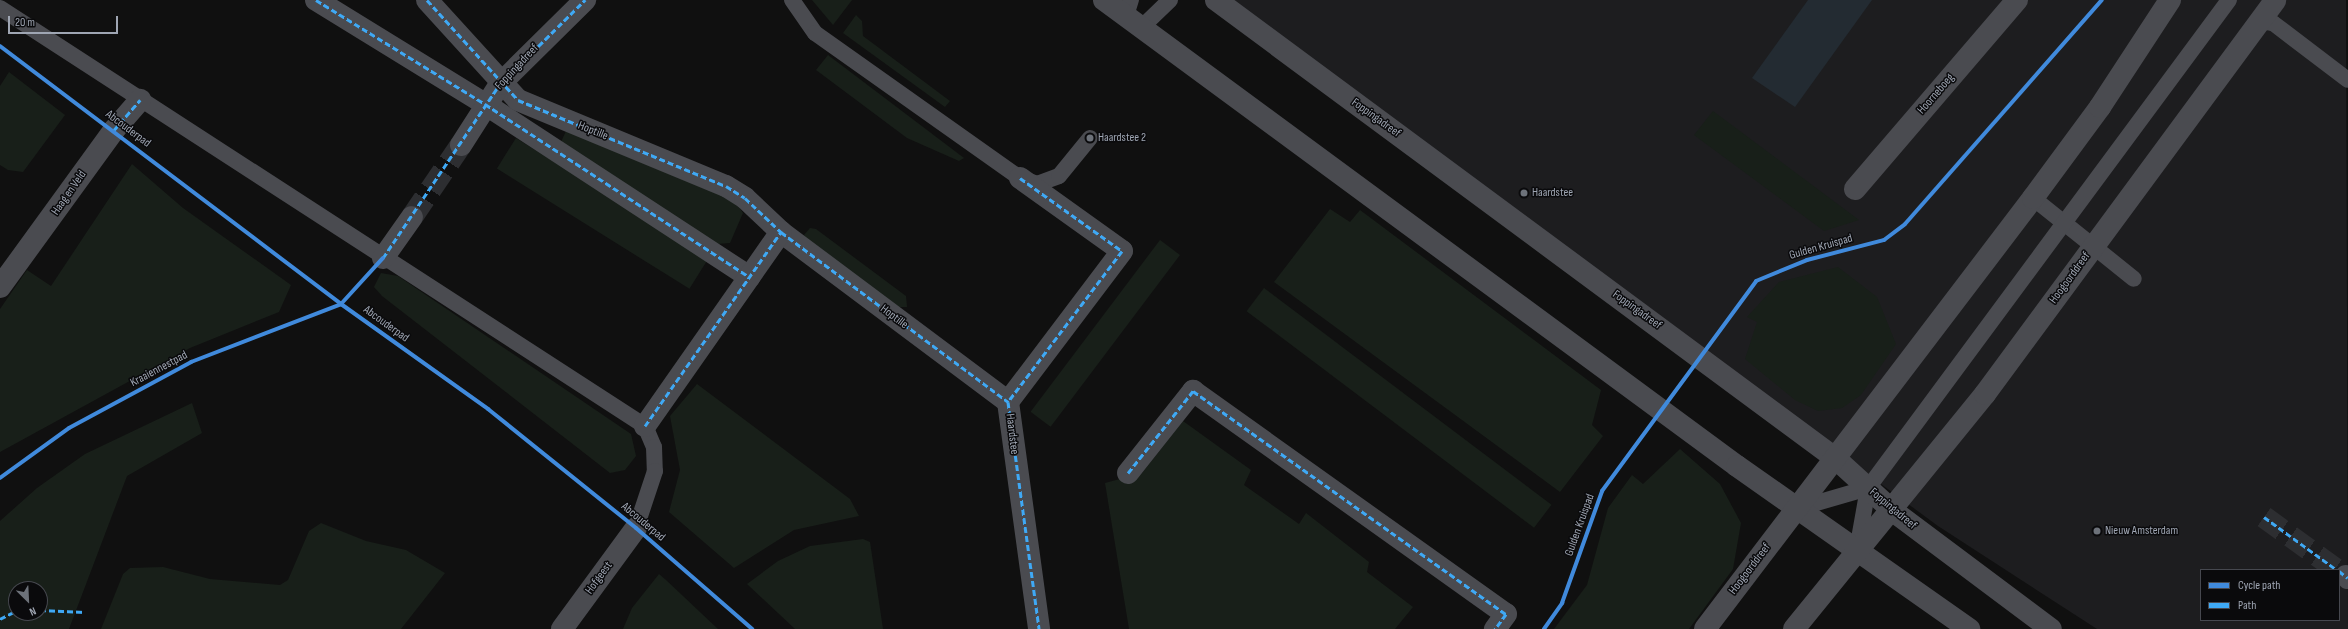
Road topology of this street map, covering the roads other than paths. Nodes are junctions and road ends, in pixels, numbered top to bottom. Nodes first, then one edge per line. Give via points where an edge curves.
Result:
1 (316, 0) edge
2 (427, 0) edge
3 (585, 0) edge
4 (792, 0) edge
5 (1104, 0) edge
6 (1170, 0) edge
7 (1216, 0) edge
8 (2017, 0) edge
9 (2170, 0) edge
10 (2229, 0) edge
11 (2275, 0) edge
12 (0, 8) edge
13 (1133, 14) edge
14 (2260, 20) junction
15 (2348, 80) edge
16 (500, 84) junction
17 (140, 100) junction
18 (485, 104) junction
19 (1090, 138) dead end
20 (461, 145) tunnel mouth
21 (1020, 178) junction
22 (1855, 189) dead end
23 (2034, 198) junction
24 (412, 217) tunnel mouth
25 (2067, 224) junction
26 (781, 232) junction
27 (2093, 246) junction
28 (383, 258) junction
29 (749, 277) junction
30 (2134, 279) dead end
31 (0, 287) edge
32 (1008, 402) junction
33 (645, 426) junction
34 (1835, 458) junction
35 (1128, 473) dead end
36 (1868, 488) junction
37 (1796, 509) junction
38 (1893, 511) junction
39 (636, 528) joint
40 (1857, 550) junction
41 (1500, 622) edge
42 (562, 629) edge
43 (1039, 629) edge
44 (1705, 629) edge
45 (1794, 629) edge
46 (1969, 629) edge
47 (2051, 629) edge

1 - 18 street
2 - 16 street, Hoptille
3 - 16 street, Foppingadreef
4 - 21 lane via 815,33
5 - 13 street
6 - 13 lane
7 - 34 street, Foppingadreef
8 - 22 street, Hoorneboeg
9 - 23 street, Hoogoorddreef via 2100,107
10 - 25 lane, Hoogoorddreef
11 - 14 street, Hoogoorddreef
12 - 17 lane
13 - 37 street via 1614,376
14 - 15 lane via 2273,23
14 - 27 street, Hoogoorddreef
16 - 18 street, Foppingadreef
16 - 26 street, Hoptille via 518,100 726,186 745,198
17 - 28 lane
17 - 31 street, Haag en Veld via 114,130
18 - 20 street, Foppingadreef
18 - 29 street
19 - 21 lane via 1059,176 1037,184
21 - 32 street, Haardstee via 1122,251
23 - 25 lane
23 - 34 street, Hoogoorddreef via 1923,347
24 - 28 street
25 - 27 lane
25 - 36 lane, Hoogoorddreef
26 - 29 street
26 - 32 street, Hoptille
27 - 30 lane
27 - 38 street, Hoogoorddreef via 1986,394
28 - 33 lane
29 - 33 street
32 - 43 street, Haardstee
33 - 39 lane via 654,447 655,471
34 - 36 street, Foppingadreef
34 - 37 street, Hoogoorddreef
35 - 41 street via 1193,390
36 - 37 lane
36 - 38 street, Foppingadreef
36 - 40 lane, Hoogoorddreef
37 - 40 street
37 - 44 street, Hoogoorddreef
38 - 40 street, Hoogoorddreef
38 - 47 street, Foppingadreef
39 - 42 street, Hofgeest
40 - 45 street, Hoogoorddreef
40 - 46 street

